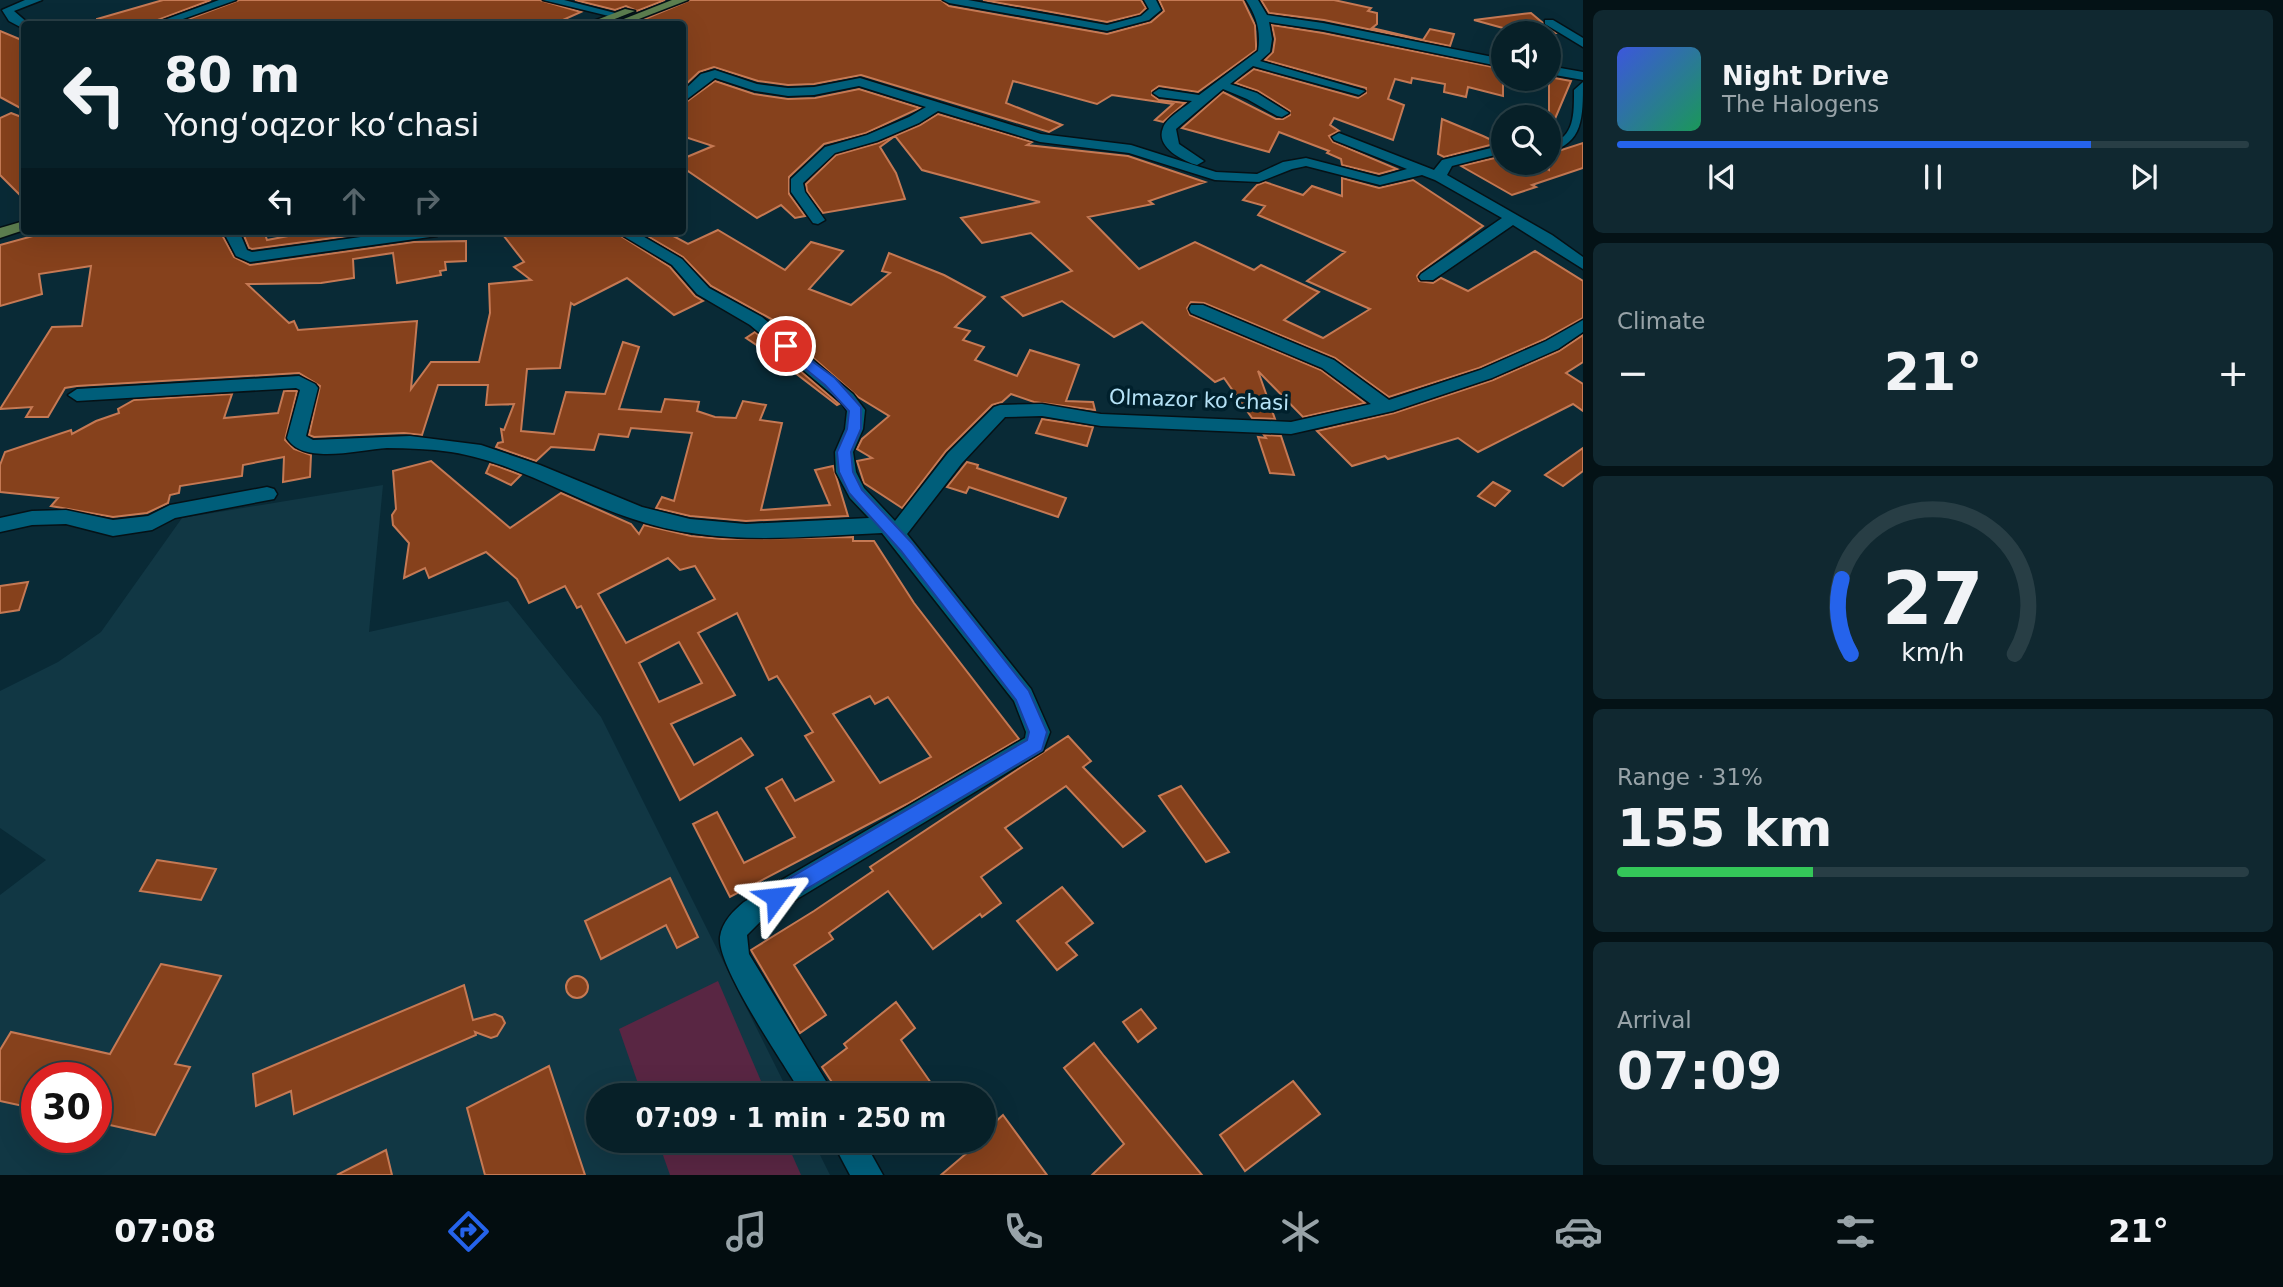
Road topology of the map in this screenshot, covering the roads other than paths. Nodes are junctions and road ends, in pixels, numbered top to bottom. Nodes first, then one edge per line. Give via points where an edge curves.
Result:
1 (36, 0) edge
2 (230, 0) edge
3 (549, 0) edge
4 (657, 0) edge
5 (682, 0) edge
6 (949, 0) edge
7 (1150, 0) edge
8 (1252, 0) edge
9 (1263, 18) junction
10 (617, 20) edge
11 (168, 21) edge
12 (21, 24) edge
13 (1561, 29) edge
14 (1583, 43) edge
15 (1491, 61) edge
16 (1252, 62) junction
17 (1561, 73) edge
18 (1583, 76) edge
19 (1220, 84) junction
20 (1583, 86) edge
21 (1359, 91) dead end
22 (1159, 93) dead end
23 (686, 95) edge
24 (1202, 99) junction
25 (936, 106) junction
26 (1282, 113) dead end
27 (1339, 137) dead end
28 (1561, 144) edge
29 (1491, 152) edge
30 (1423, 171) junction
31 (1440, 177) junction
32 (1238, 179) junction
33 (21, 214) edge
34 (1511, 219) junction
35 (0, 220) edge
36 (818, 220) dead end
37 (21, 226) edge
38 (0, 233) edge
39 (233, 235) edge
40 (353, 235) edge
41 (405, 235) edge
42 (630, 235) edge
43 (334, 244) junction
44 (1583, 264) edge
45 (1427, 277) dead end
46 (1197, 309) dead end
47 (1583, 325) edge
48 (77, 395) dead end
49 (1387, 407) junction
50 (267, 494) dead end
51 (0, 525) edge
52 (891, 531) junction
53 (812, 1083) edge
54 (854, 1153) edge
55 (868, 1175) edge

1 - 12 street via 8,10
2 - 11 street
3 - 10 street
4 - 10 main road
5 - 10 main road
6 - 7 street via 1107,28 1149,16 1155,10
8 - 9 street
9 - 15 street via 1328,26
9 - 16 street via 1264,52
13 - 14 street
16 - 19 street
16 - 21 street
17 - 18 street
19 - 24 street
19 - 26 street
20 - 28 street via 1579,129
22 - 24 street
23 - 25 street via 715,74 788,92 860,82
24 - 32 street via 1169,128 1170,144
25 - 32 street via 1040,138 1131,149
25 - 36 street via 872,138 830,150 802,174 796,181 797,192
27 - 30 street
29 - 31 street via 1447,163
30 - 31 street
30 - 32 street via 1380,181 1306,162 1259,178
31 - 34 street
33 - 35 main road
34 - 44 street
34 - 45 street
37 - 38 main road
39 - 43 street via 241,253 250,257
40 - 43 street
41 - 43 street
42 - 52 street via 677,262 703,291 756,321 847,398 856,410 844,452 846,472 857,493
46 - 49 street via 1328,364
47 - 49 street, Olmazor koʻchasi via 1552,345 1486,374
48 - 52 street via 299,382 309,388 296,438 304,445 385,442 452,446 498,455 590,496 663,522 697,527
49 - 52 street, Olmazor koʻchasi via 1291,428 1000,411
50 - 51 street via 170,512 152,523 113,528 66,517
52 - 53 street via 1023,696 1038,732 1035,744 738,924 732,939 737,959
54 - 55 street

